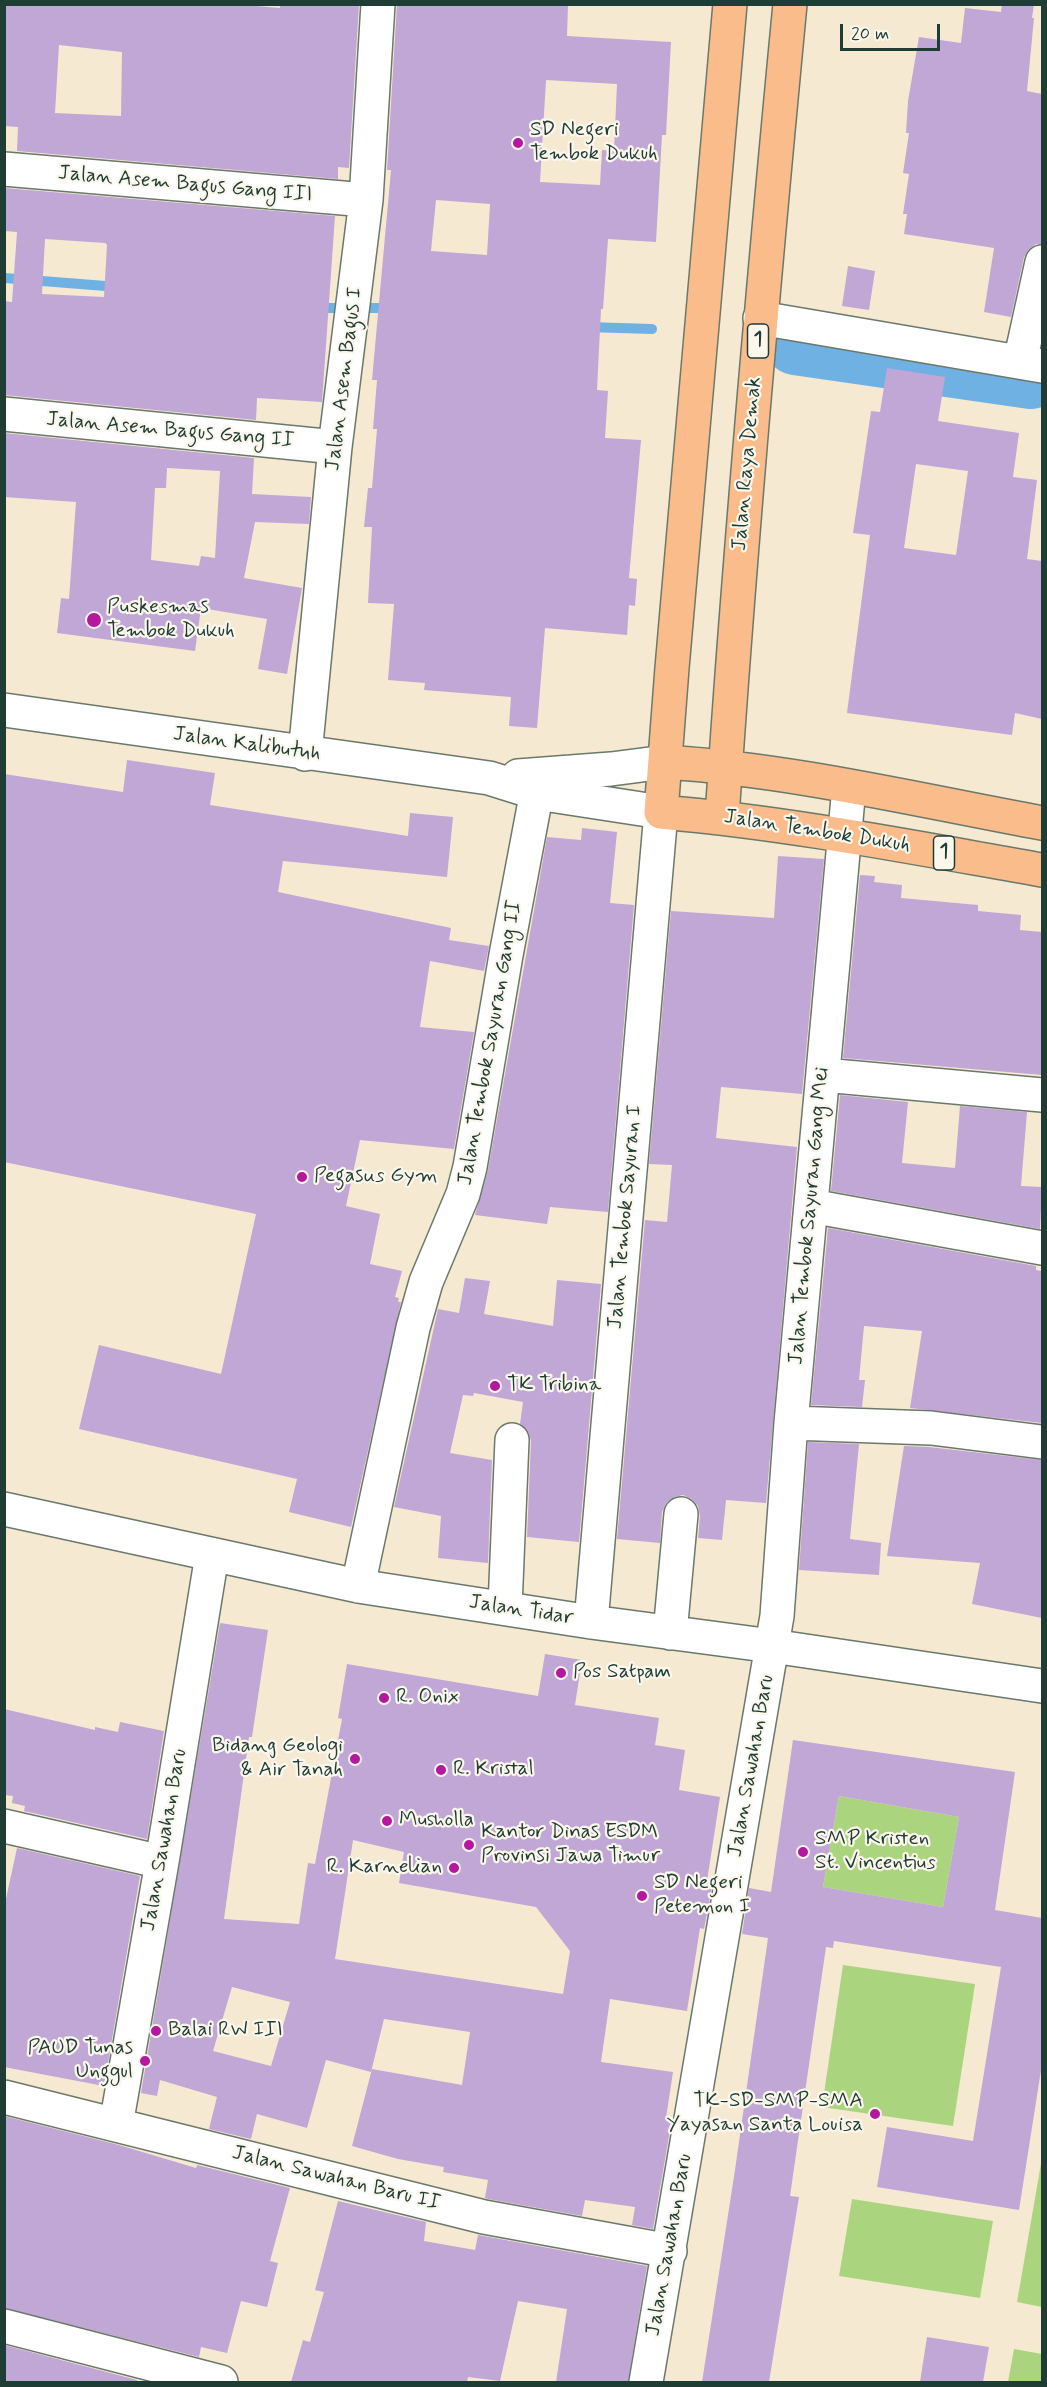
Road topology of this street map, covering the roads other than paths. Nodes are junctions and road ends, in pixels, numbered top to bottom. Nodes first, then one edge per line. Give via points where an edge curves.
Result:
1 (378, 4) edge
2 (730, 4) edge
3 (790, 4) edge
4 (4, 169) edge
5 (366, 201) junction
6 (1042, 262) edge
7 (760, 318) junction
8 (1031, 364) edge
9 (4, 414) edge
10 (335, 447) junction
11 (4, 710) edge
12 (306, 754) junction
13 (664, 762) junction
14 (726, 766) junction
15 (539, 784) junction
16 (849, 787) junction
17 (661, 812) junction
18 (722, 817) junction
19 (1042, 823) edge
20 (846, 835) junction
21 (1042, 870) edge
22 (824, 1075) junction
23 (1042, 1095) edge
24 (811, 1206) junction
25 (1042, 1248) edge
26 (791, 1423) junction
27 (512, 1440) dead end
28 (1042, 1442) edge
29 (4, 1509) edge
30 (681, 1514) dead end
31 (212, 1555) junction
32 (358, 1586) junction
33 (505, 1607) junction
34 (591, 1622) junction
35 (669, 1633) junction
36 (772, 1646) junction
37 (1042, 1686) edge
38 (4, 1826) edge
39 (162, 1862) junction
40 (4, 2097) edge
41 (116, 2125) junction
42 (669, 2251) junction
43 (4, 2326) edge
44 (221, 2382) edge
45 (646, 2382) edge

1 - 5 street, Jalan Asem Bagus I
2 - 13 highway
3 - 7 highway, Jalan Raya Demak / 1
4 - 5 street, Jalan Asem Bagus Gang III
5 - 10 street, Jalan Asem Bagus I
6 - 8 street
7 - 8 street
7 - 14 highway, Jalan Raya Demak / 1
9 - 10 street, Jalan Asem Bagus Gang II
10 - 12 street, Jalan Asem Bagus I
11 - 12 street, Jalan Kalibutuh
12 - 15 street, Jalan Kalibutuh
13 - 14 highway
13 - 15 street, Jalan Kalibutuh
13 - 17 highway
14 - 16 highway, 1
14 - 18 highway, Jalan Raya Demak
15 - 17 street, Jalan Kalibutuh
15 - 32 street, Jalan Tembok Sayuran Gang II via 470,1167 463,1194 426,1282 413,1328
16 - 19 highway, 1
16 - 20 street, Jalan Tembok Sayuran Gang Mei
17 - 18 highway, Jalan Tembok Dukuh / 1
17 - 34 street, Jalan Tembok Sayuran I
18 - 20 highway, Jalan Tembok Dukuh / 1
20 - 21 highway, Jalan Tembok Dukuh / 1
20 - 22 street, Jalan Tembok Sayuran Gang Mei
22 - 23 street
22 - 24 street, Jalan Tembok Sayuran Gang Mei
24 - 25 street
24 - 26 street, Jalan Tembok Sayuran Gang Mei
26 - 28 street via 931,1428
26 - 36 street, Jalan Tembok Sayuran Gang Mei
27 - 33 street
29 - 31 street, Jalan Tidar
30 - 35 street
31 - 32 street, Jalan Tidar
31 - 39 street, Jalan Sawahan Baru
32 - 33 street, Jalan Tidar
33 - 34 street, Jalan Tidar
34 - 35 street, Jalan Tidar
35 - 36 street, Jalan Tidar
36 - 37 street, Jalan Tidar
36 - 42 street, Jalan Sawahan Baru
38 - 39 street
39 - 41 street, Jalan Sawahan Baru
40 - 41 street, Jalan Sawahan Baru II
41 - 42 street, Jalan Sawahan Baru II via 484,2217
42 - 45 street, Jalan Sawahan Baru
43 - 44 street

